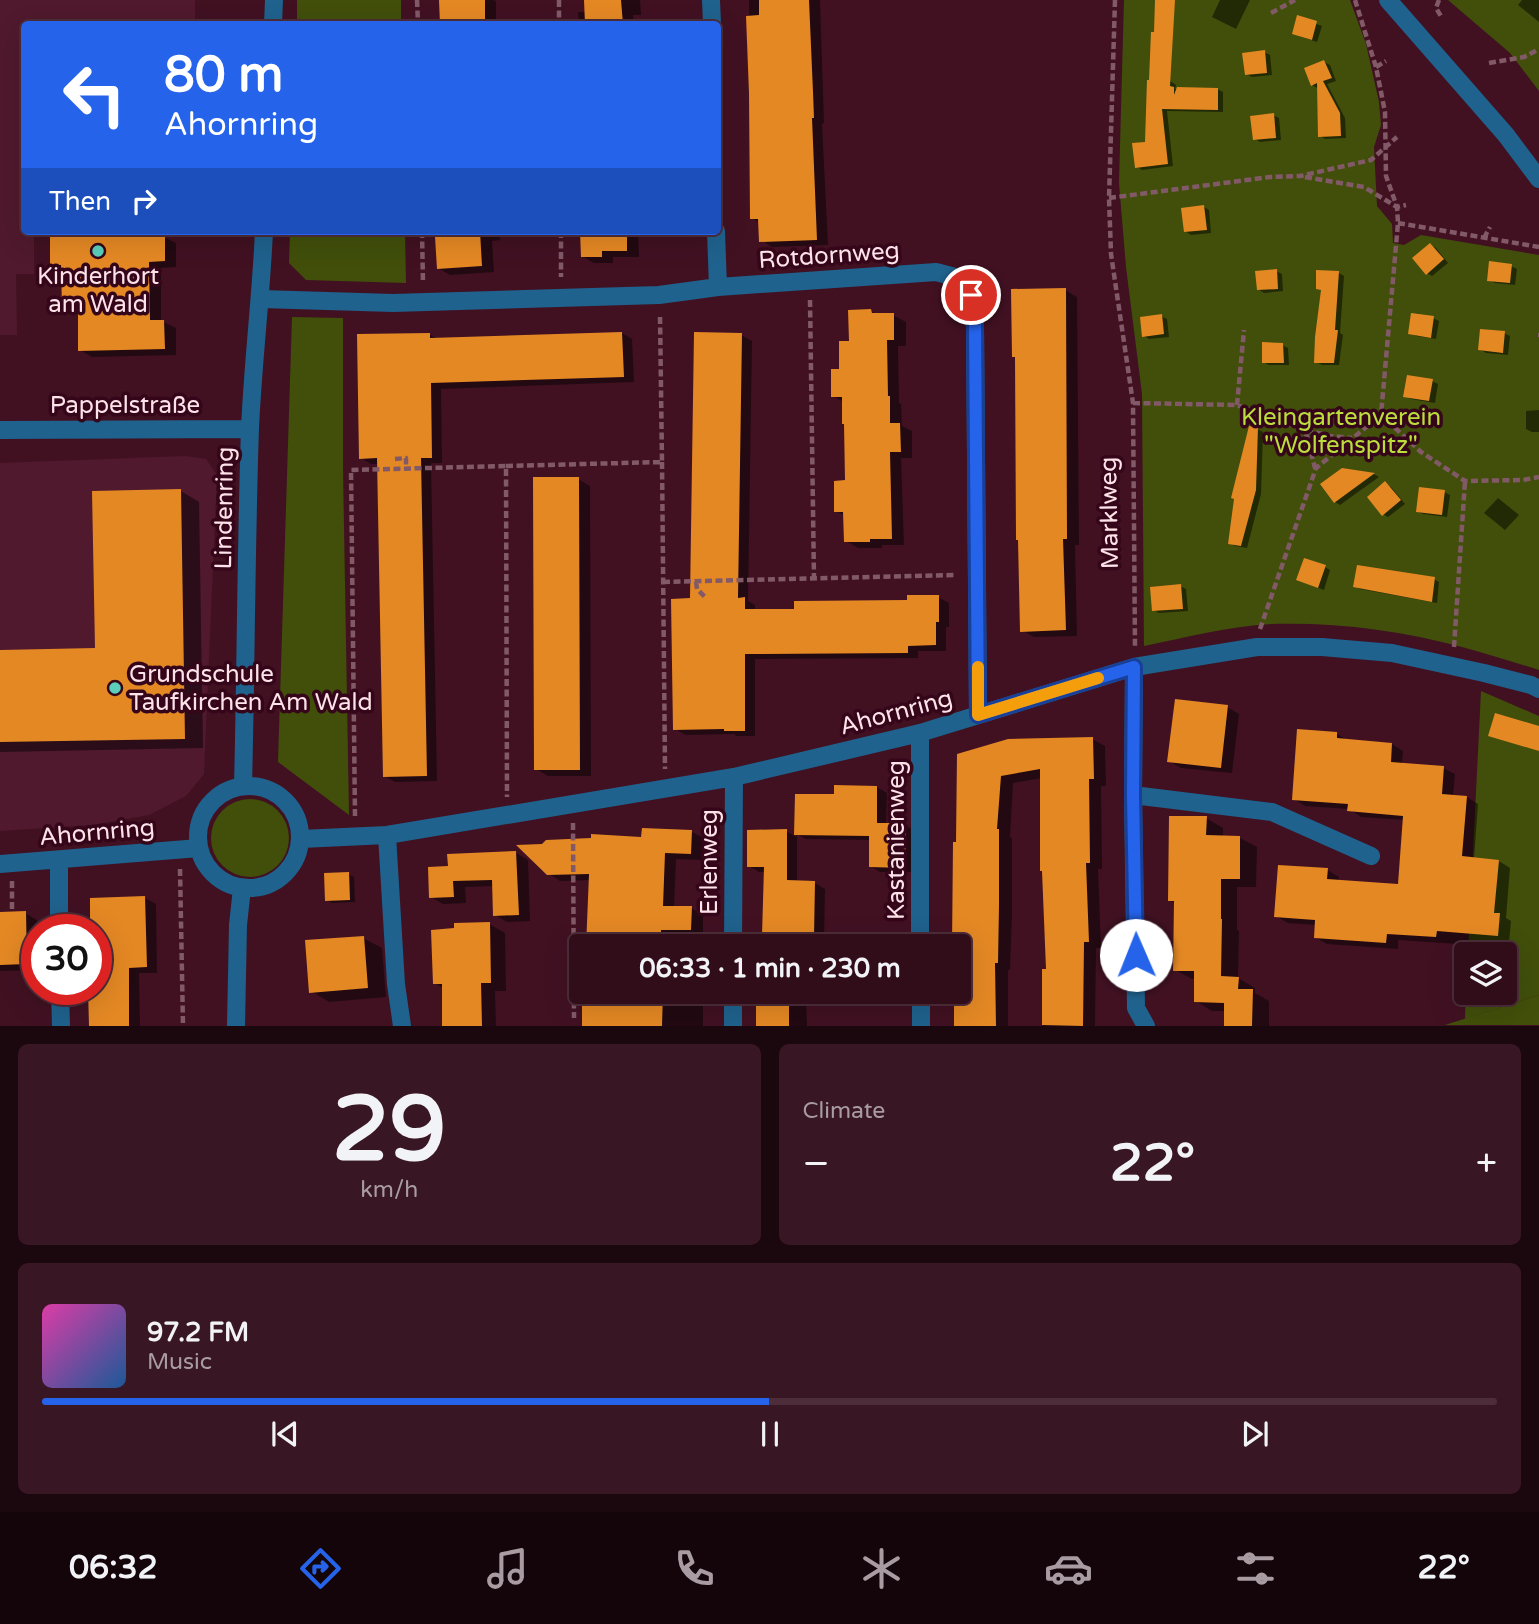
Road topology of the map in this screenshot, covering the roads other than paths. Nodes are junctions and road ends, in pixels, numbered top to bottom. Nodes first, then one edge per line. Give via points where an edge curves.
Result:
1 (274, 0) edge
2 (711, 0) edge
3 (1390, 2) edge
4 (273, 21) edge
5 (712, 21) edge
6 (1539, 179) edge
7 (264, 235) edge
8 (716, 235) edge
9 (718, 287) junction
10 (261, 299) junction
11 (250, 429) junction
12 (0, 430) edge
13 (1134, 667) junction
14 (1539, 690) edge
15 (978, 715) junction
16 (920, 733) junction
17 (734, 777) junction
18 (243, 786) junction
19 (1133, 795) junction
20 (387, 835) junction
21 (301, 839) junction
22 (199, 848) junction
23 (1371, 856) dead end
24 (59, 860) junction
25 (6, 864) edge
26 (242, 888) junction
27 (60, 914) edge
28 (733, 934) edge
29 (920, 934) edge
30 (733, 1004) edge
31 (920, 1004) edge
32 (60, 1005) edge
33 (61, 1026) edge
34 (236, 1026) edge
35 (402, 1026) edge
36 (733, 1026) edge
37 (920, 1026) edge
38 (1146, 1026) edge

1 - 4 street
2 - 5 street
3 - 6 street
7 - 10 street, Lindenring
8 - 9 street
9 - 10 street, Rotdornweg via 561,299 393,303
9 - 15 street, Rotdornweg via 936,272 963,279 971,295 975,326
10 - 11 street, Lindenring
11 - 12 street, Pappelstraße
11 - 18 street, Lindenring
13 - 14 street, Ahornring via 1257,647 1322,647 1392,653
13 - 15 street, Ahornring
13 - 19 street
15 - 16 street, Ahornring
16 - 17 street, Ahornring
16 - 29 street, Kastanienweg
17 - 20 street, Ahornring
17 - 28 street, Erlenweg
18 - 21 street via 265,788 284,799 297,817
18 - 22 street via 223,793 207,807 199,827
19 - 23 street via 1272,812
19 - 38 street via 1136,1008
20 - 21 street, Ahornring
20 - 35 street
21 - 26 street via 296,860 282,877 263,887
22 - 24 street, Ahornring
22 - 26 street via 214,875
24 - 25 street, Ahornring
24 - 27 street
26 - 34 street
30 - 36 street
31 - 37 street
32 - 33 street

